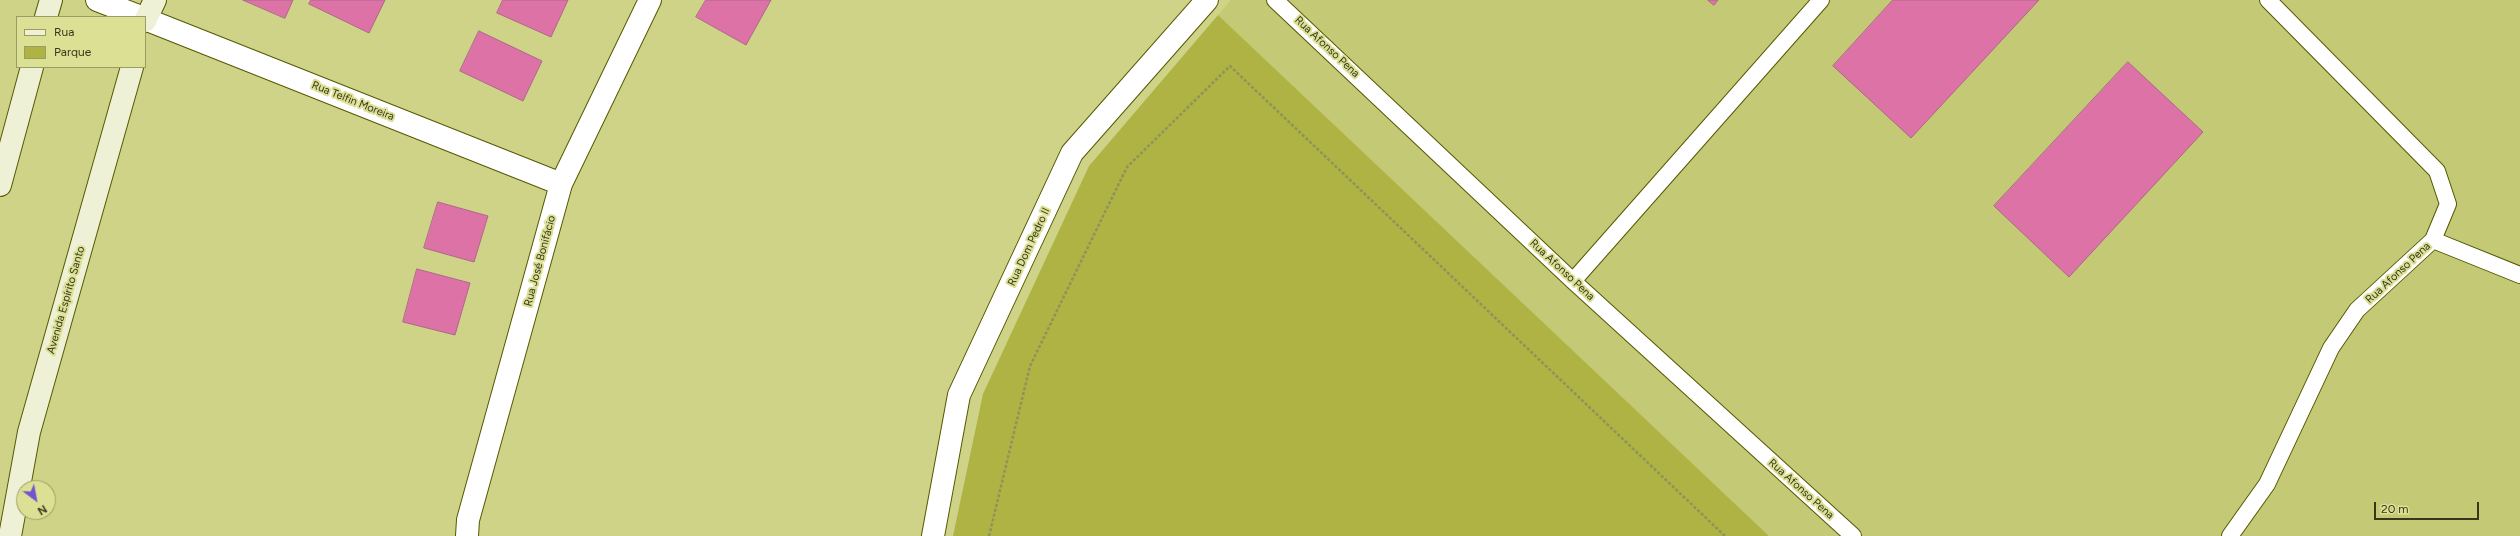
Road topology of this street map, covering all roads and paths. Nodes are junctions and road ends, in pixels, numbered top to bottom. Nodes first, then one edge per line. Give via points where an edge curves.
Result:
1 (50, 0) edge
2 (97, 0) edge
3 (155, 0) edge
4 (650, 0) edge
5 (1207, 0) edge
6 (1275, 0) edge
7 (1821, 0) edge
8 (2268, 0) edge
9 (46, 16) edge
10 (137, 16) edge
11 (146, 18) edge
12 (146, 20) edge
13 (32, 68) edge
14 (132, 68) edge
15 (561, 184) junction
16 (0, 185) edge
17 (2434, 240) junction
18 (2520, 275) edge
19 (1573, 281) junction
20 (10, 536) edge
21 (467, 536) edge
22 (933, 536) edge
23 (989, 536) edge
24 (1725, 536) edge
25 (1853, 536) edge
26 (2230, 536) edge

1 - 9 main road
2 - 10 street
3 - 11 main road
4 - 15 street, Rua José Bonifácio
5 - 22 street, Rua Dom Pedro II via 1072,153 959,395
6 - 19 lane, Rua Afonso Pena
7 - 19 lane
8 - 17 lane, Rua Afonso Pena via 2437,171 2448,204
12 - 15 street, Rua Telfin Moreira
13 - 16 main road
14 - 20 main road, Avenida Espírito Santo via 29,432
15 - 21 street, Rua José Bonifácio via 468,520
17 - 18 lane
17 - 26 lane, Rua Afonso Pena via 2357,310 2331,348 2267,484
19 - 25 lane, Rua Afonso Pena
23 - 24 path via 1030,366 1127,167 1230,66

